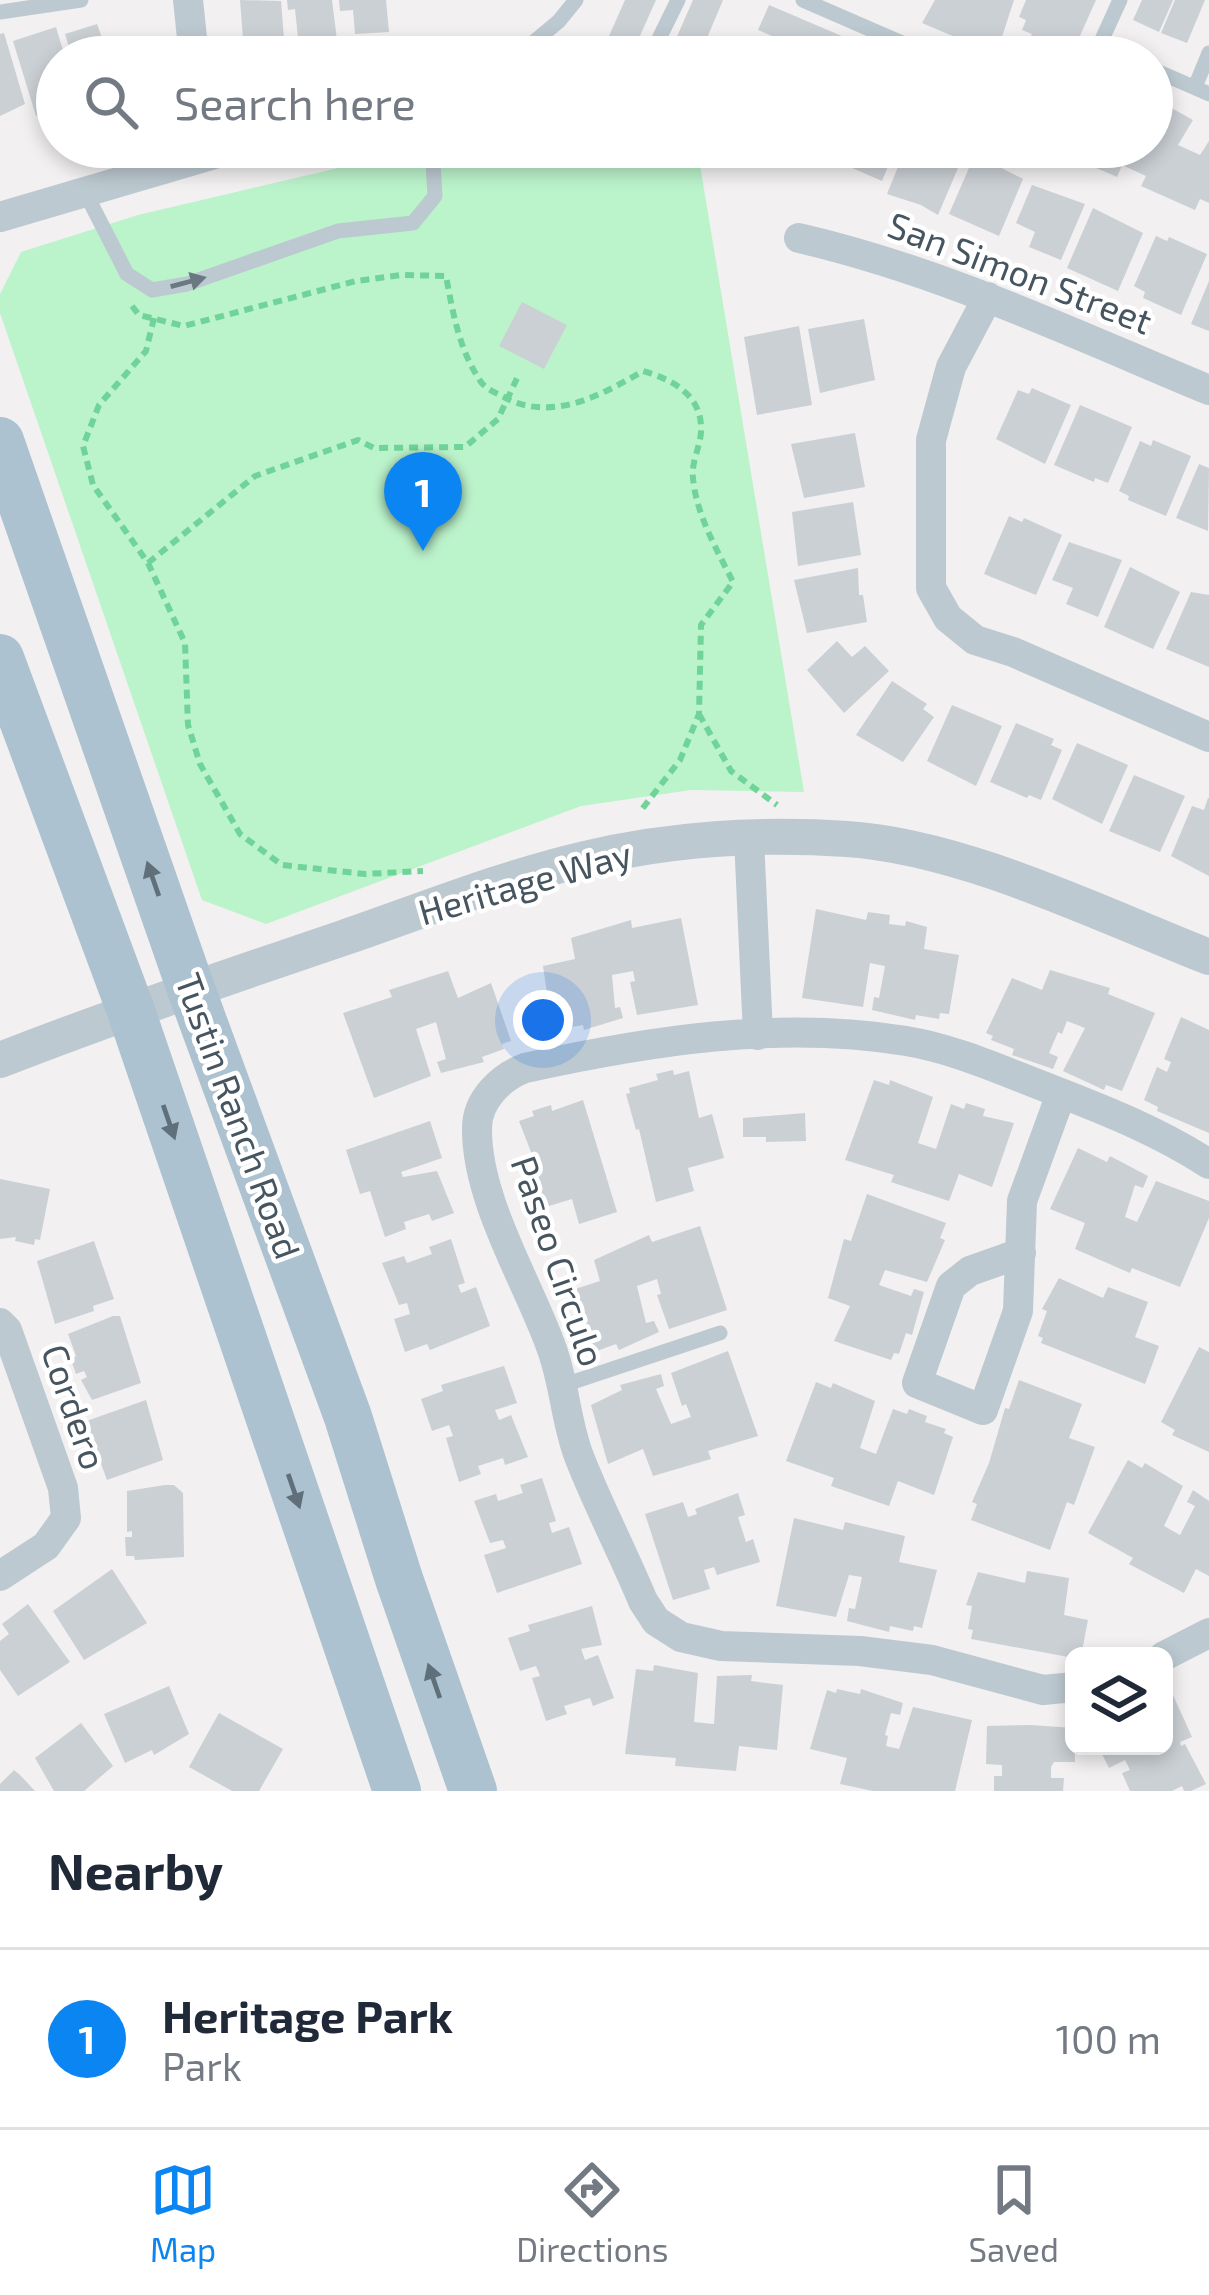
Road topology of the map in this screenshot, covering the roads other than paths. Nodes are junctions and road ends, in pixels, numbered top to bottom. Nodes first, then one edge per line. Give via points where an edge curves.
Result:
1 (81, 0) edge
2 (188, 0) edge
3 (576, 0) edge
4 (678, 0) edge
5 (803, 0) edge
6 (1120, 0) edge
7 (0, 12) edge
8 (192, 36) edge
9 (542, 36) edge
10 (660, 36) edge
11 (886, 36) edge
12 (1103, 36) edge
13 (1209, 53) edge
14 (1173, 78) edge
15 (1202, 91) edge
16 (161, 168) edge
17 (433, 168) edge
18 (85, 192) junction
19 (0, 217) edge
20 (799, 238) dead end
21 (988, 297) junction
22 (1209, 390) edge
23 (0, 441) edge
24 (0, 658) edge
25 (1209, 737) edge
26 (749, 838) junction
27 (1209, 958) edge
28 (191, 989) junction
29 (131, 1011) junction
30 (758, 1035) junction
31 (0, 1060) edge
32 (1061, 1094) junction
33 (1209, 1165) edge
34 (1022, 1252) junction
35 (0, 1323) edge
36 (720, 1333) dead end
37 (561, 1386) junction
38 (0, 1576) edge
39 (1208, 1637) edge
40 (1173, 1652) edge
41 (1065, 1688) edge
42 (397, 1791) edge
43 (473, 1791) edge

1 - 7 lane
2 - 8 street
3 - 9 lane
4 - 10 lane
5 - 11 lane
6 - 12 lane
13 - 15 lane
14 - 15 lane
16 - 18 street
18 -> 17 lane via 127,274 152,290 338,231 413,223 435,196
18 - 19 street
20 - 21 street, San Simon Street
21 - 22 street, San Simon Street
21 - 25 street via 951,367 931,440 931,588 948,618 975,640
28 -> 23 main road, Tustin Ranch Road
24 - 29 main road, Tustin Ranch Road
26 - 27 street, Heritage Way via 849,838 915,849
26 - 28 street, Heritage Way via 584,859
26 - 30 street
28 - 29 street, Heritage Way
43 -> 28 main road, Tustin Ranch Road via 348,1417
29 - 31 street, Heritage Way
29 -> 42 main road, Tustin Ranch Road
30 - 32 street, Paseo Circulo via 907,1041
30 - 37 street, Paseo Circulo via 590,1053 525,1068 491,1090 476,1125 484,1173
32 - 33 street, Paseo Circulo via 1168,1137
32 - 34 street via 1022,1202
34 - 34 street via 1018,1312 983,1410 917,1383 951,1286
35 - 38 street, Cordero via 63,1488 66,1518 46,1546
36 - 37 lane
37 - 41 street, Paseo Circulo via 579,1457 643,1601 680,1637 932,1660 1042,1690
39 - 40 street

